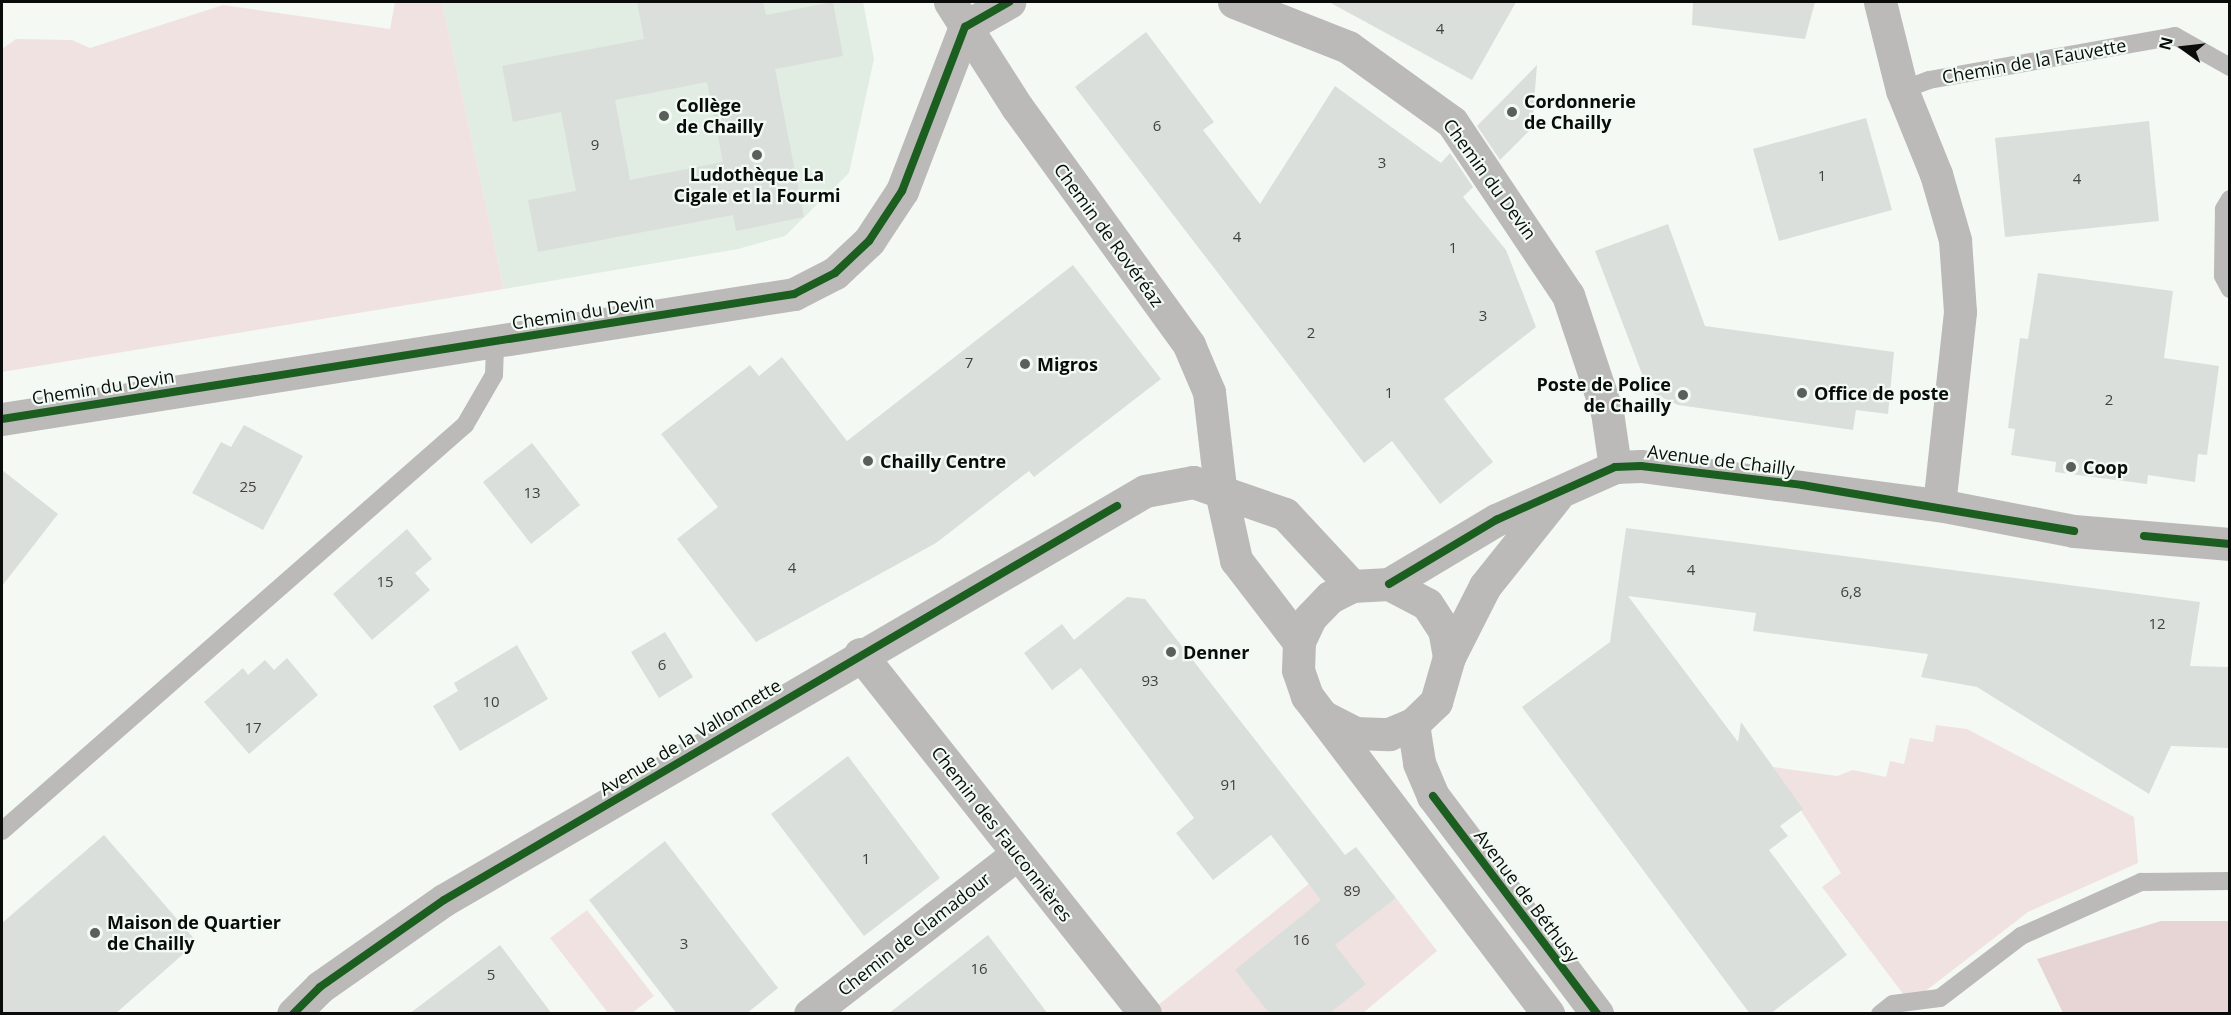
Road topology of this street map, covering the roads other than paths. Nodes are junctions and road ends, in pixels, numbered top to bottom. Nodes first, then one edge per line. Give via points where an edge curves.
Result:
1 (1009, 2) edge
2 (1234, 2) edge
3 (1880, 2) edge
4 (957, 14) edge
5 (2229, 67) edge
6 (1902, 90) junction
7 (2229, 198) edge
8 (2229, 289) edge
9 (495, 341) junction
10 (2, 419) edge
11 (1615, 467) junction
12 (1220, 487) junction
13 (1557, 496) junction
14 (1939, 505) junction
15 (2229, 544) edge
16 (1389, 584) junction
17 (1352, 586) junction
18 (1299, 642) junction
19 (860, 654) junction
20 (1449, 657) junction
21 (1324, 717) junction
22 (1413, 724) junction
23 (2, 831) edge
24 (1017, 854) junction
25 (2229, 881) edge
26 (293, 1014) edge
27 (810, 1014) edge
28 (1145, 1014) edge
29 (1548, 1014) edge
30 (1597, 1014) edge
31 (1881, 1014) edge

1 - 4 street
2 - 11 street, Chemin du Devin via 1348,47 1452,122 1568,295 1607,412
3 - 6 street
4 - 9 street, Chemin du Devin via 902,191 868,241 835,273 794,294
4 - 12 street, Chemin de Rovéréaz via 1189,345 1209,392
5 - 6 lane, Chemin de la Fauvette via 2175,36 1929,80
6 - 14 street via 1936,174 1955,240 1960,312
7 - 8 lane via 2224,209 2223,276
9 - 10 street, Chemin du Devin
9 - 23 lane, Chemin du Devin via 494,375 465,425
11 - 13 street, Avenue de Chailly
11 - 14 street, Avenue de Chailly via 1669,468
12 - 17 street via 1285,514
12 - 18 street, Chemin de Rovéréaz via 1236,560
12 - 19 street, Avenue de la Vallonnette via 1193,482 1145,491
13 - 16 street, Avenue de Chailly via 1496,520
13 - 20 street, Avenue de Chailly via 1485,586
14 - 15 street, Avenue de Chailly via 2074,531
16 - 17 street
16 - 20 street via 1427,604 1444,630
17 - 18 street via 1330,597 1310,618
18 - 21 street via 1298,670 1307,696
19 - 24 street, Chemin des Fauconnières
19 - 26 street, Avenue de la Vallonnette via 444,900 320,987
20 - 22 street via 1436,702
21 - 22 street via 1355,733 1389,734
21 - 29 street
22 - 30 street, Avenue de Béthusy via 1419,763 1433,796
24 - 27 street, Chemin de Clamadour
24 - 28 street, Chemin des Fauconnières
25 - 31 lane via 2141,882 2021,936 1940,998 1893,1004

